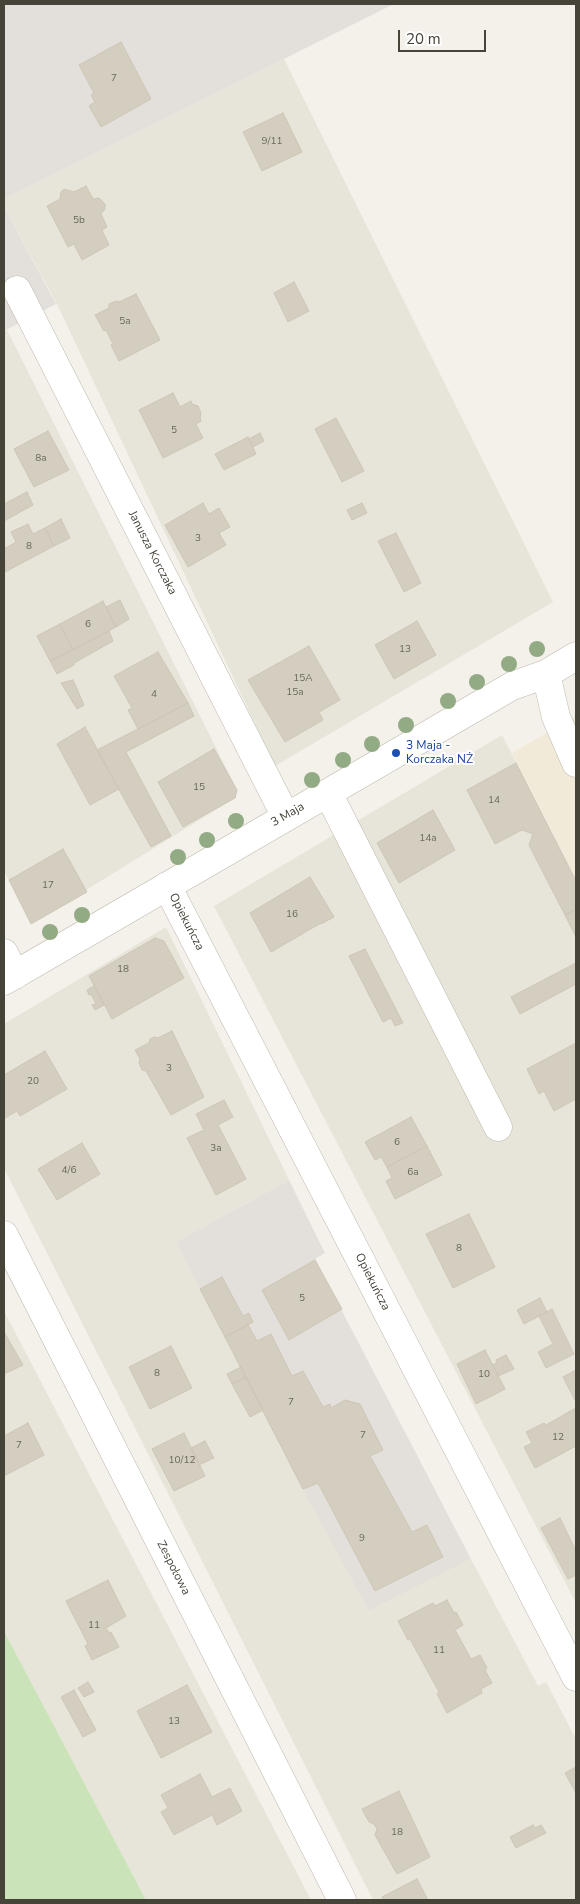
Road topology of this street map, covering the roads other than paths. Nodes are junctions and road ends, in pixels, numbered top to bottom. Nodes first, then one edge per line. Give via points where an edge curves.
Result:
1 (17, 290) dead end
2 (576, 656) edge
3 (546, 674) junction
4 (576, 763) edge
5 (328, 793) junction
6 (286, 817) junction
7 (167, 886) junction
8 (8, 970) edge
9 (498, 1127) dead end
10 (4, 1235) edge
11 (576, 1677) edge
12 (342, 1900) edge

1 - 6 street, Janusza Korczaka
2 - 3 street, 3 Maja
3 - 4 street via 556,717
3 - 5 street, 3 Maja via 512,686
5 - 6 street, 3 Maja
5 - 9 street
6 - 7 street, 3 Maja
7 - 8 street, 3 Maja
7 - 11 street, Opiekuńcza
10 - 12 street, Zespołowa

